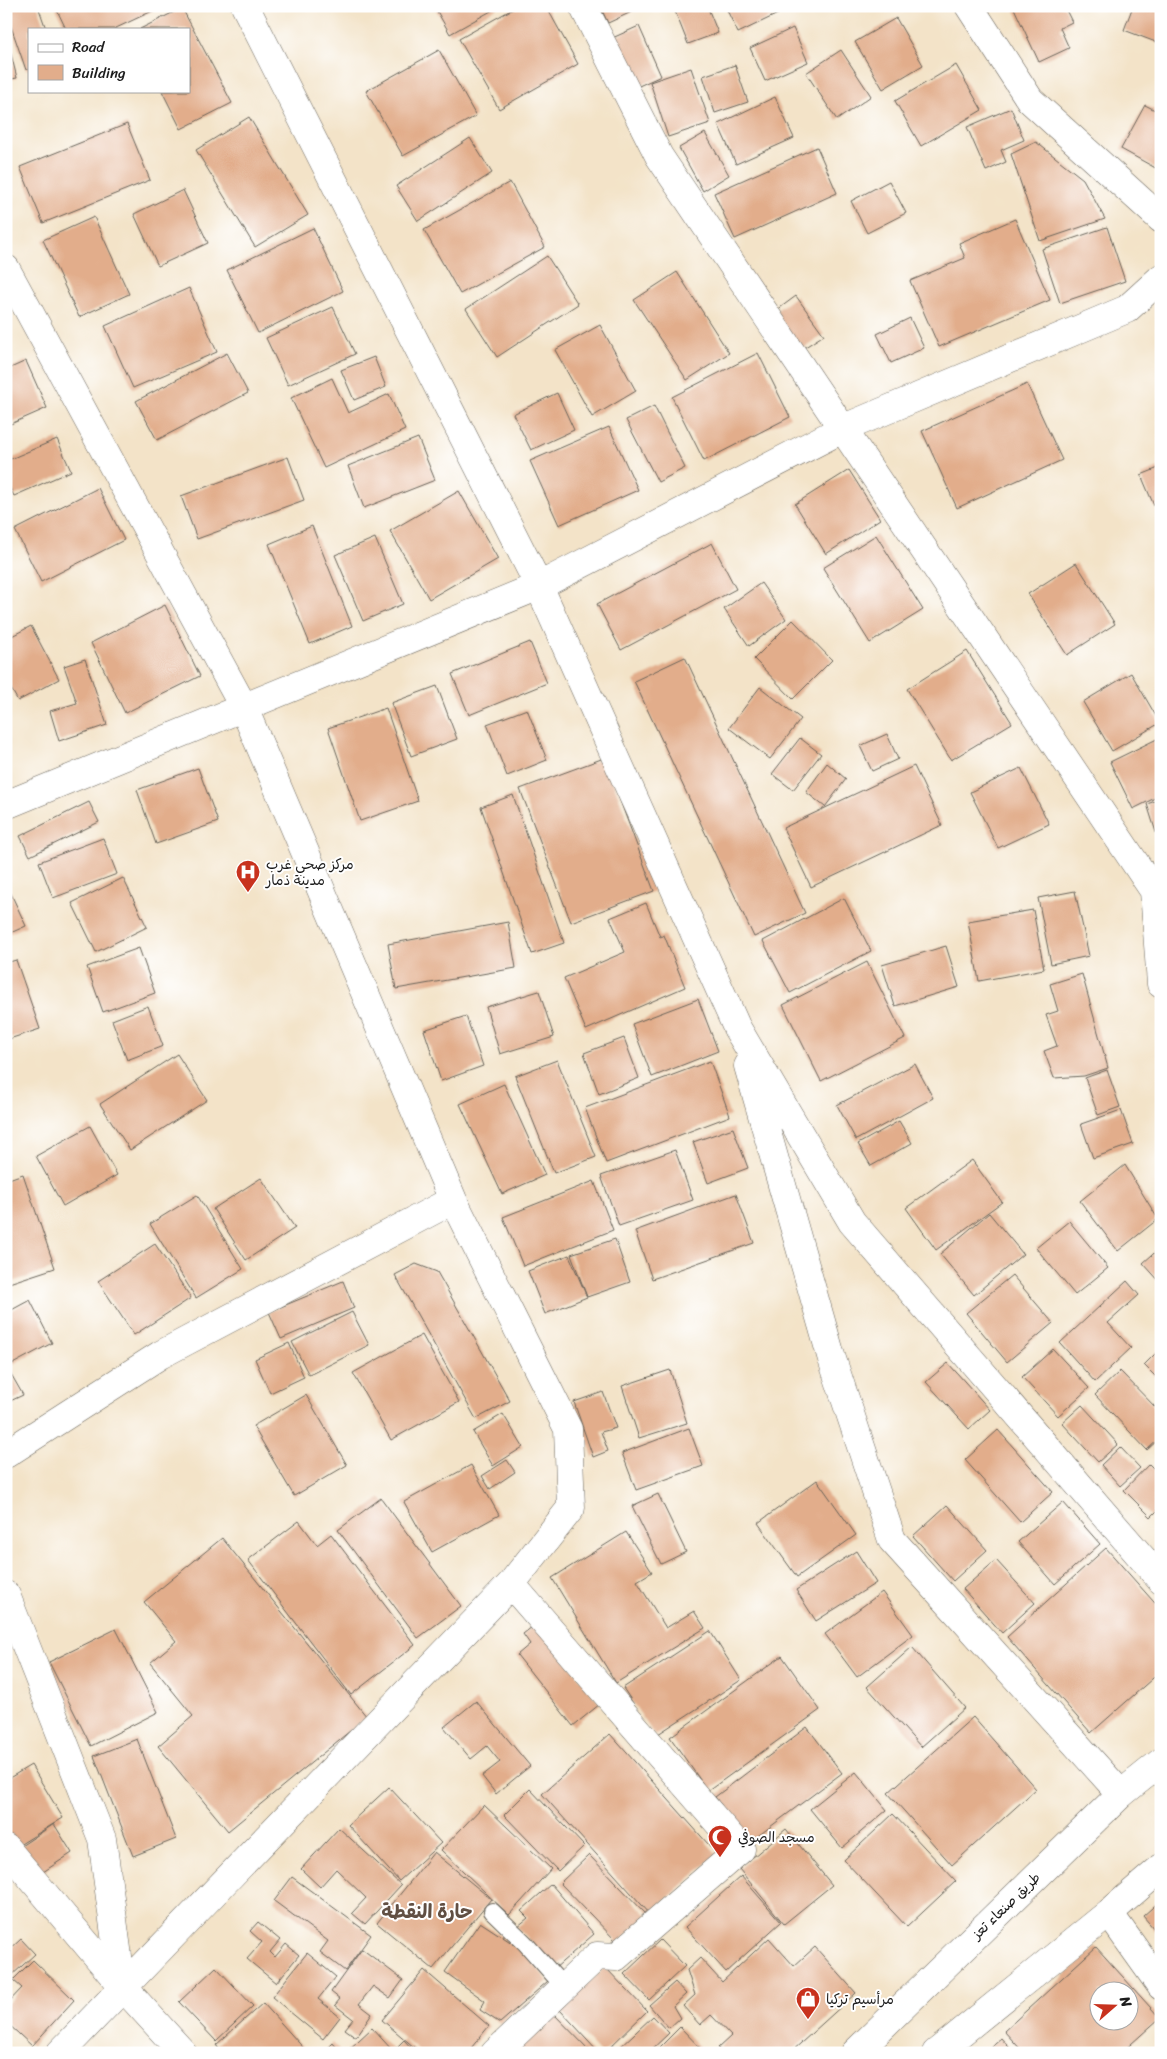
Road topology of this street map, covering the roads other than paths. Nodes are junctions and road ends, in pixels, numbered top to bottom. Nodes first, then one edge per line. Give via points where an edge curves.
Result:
1 (245, 6) edge
2 (583, 6) edge
3 (969, 6) edge
4 (1161, 219) edge
5 (6, 269) edge
6 (1161, 278) edge
7 (844, 428) junction
8 (539, 586) junction
9 (243, 706) junction
10 (6, 804) edge
11 (1158, 890) edge
12 (1161, 984) edge
13 (737, 1028) junction
14 (452, 1200) junction
15 (6, 1454) edge
16 (1161, 1580) edge
17 (511, 1584) junction
18 (6, 1595) edge
19 (1161, 1762) edge
20 (1121, 1794) junction
21 (6, 1848) edge
22 (1161, 1868) edge
23 (492, 1911) dead end
24 (1109, 1913) junction
25 (122, 1986) junction
26 (1161, 1986) edge
27 (564, 1987) junction
28 (60, 2053) edge
29 (183, 2053) edge
30 (495, 2053) edge
31 (855, 2053) edge
32 (936, 2053) edge

1 - 8 main road
2 - 7 main road via 659,156
3 - 4 main road via 1030,100
5 - 9 main road
6 - 7 main road via 1127,309
7 - 8 main road
7 - 11 main road
8 - 9 main road
8 - 13 main road
9 - 10 main road
9 - 14 main road
11 - 12 main road
13 - 16 main road via 852,1222
13 - 20 main road via 831,1356 892,1540
14 - 15 main road via 160,1355
14 - 17 main road via 568,1429 571,1508
17 - 25 main road
17 - 27 main road via 741,1849 616,1957 598,1956
18 - 25 main road via 102,1839
19 - 20 main road, طريق صنعاء تعز
20 - 31 main road, طريق صنعاء تعز
21 - 25 main road
22 - 24 main road
23 - 27 lane
24 - 26 main road
24 - 32 main road
25 - 28 main road
25 - 29 main road
27 - 30 main road

